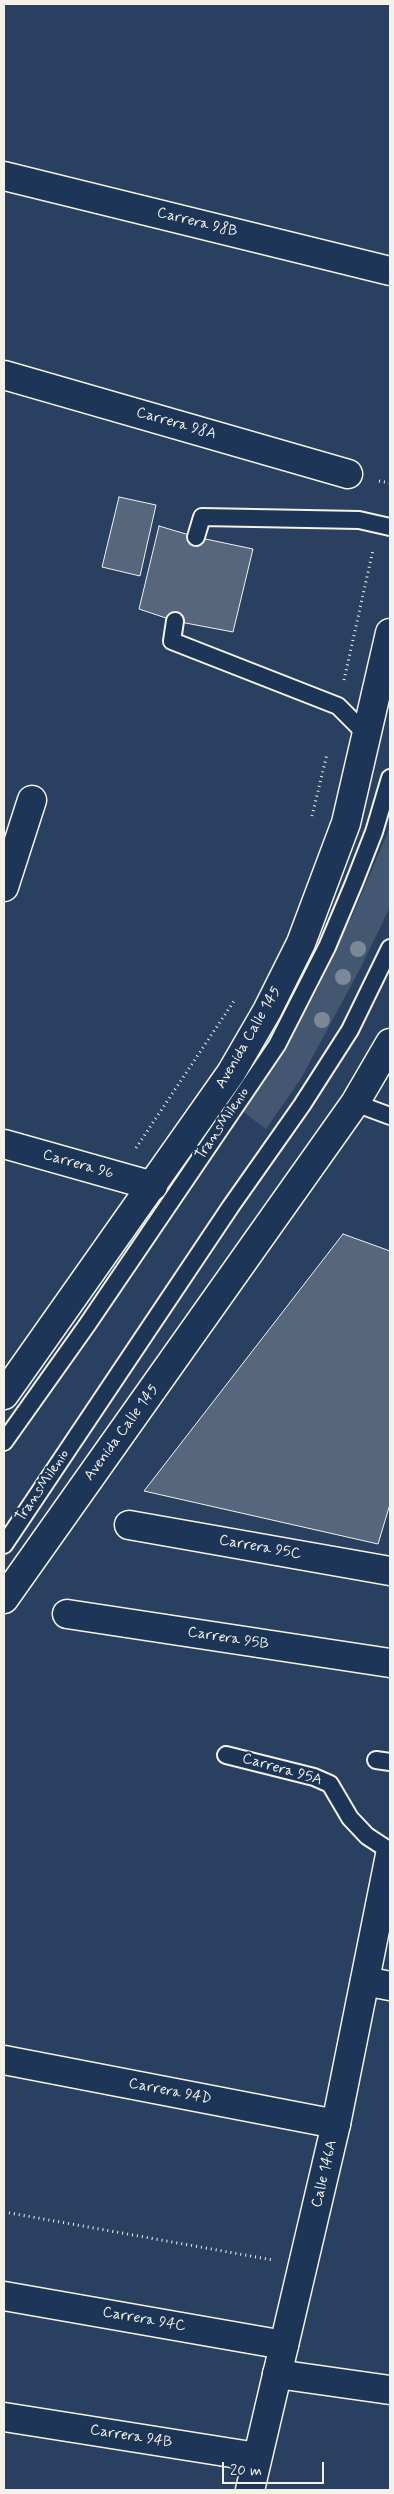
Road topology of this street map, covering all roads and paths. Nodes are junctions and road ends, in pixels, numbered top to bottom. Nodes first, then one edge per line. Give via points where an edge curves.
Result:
1 (4, 176) edge
2 (390, 271) edge
3 (4, 375) edge
4 (348, 474) dead end
5 (385, 526) edge
6 (196, 537) dead end
7 (175, 620) dead end
8 (390, 633) edge
9 (338, 706) junction
10 (368, 736) junction
11 (327, 752) dead end
12 (390, 778) edge
13 (32, 800) dead end
14 (312, 817) dead end
15 (4, 887) edge
16 (390, 948) edge
17 (238, 993) dead end
18 (390, 1043) edge
19 (355, 1103) junction
20 (390, 1116) edge
21 (4, 1144) edge
22 (136, 1149) dead end
23 (152, 1186) junction
24 (4, 1393) edge
25 (4, 1442) edge
26 (129, 1526) dead end
27 (4, 1545) edge
28 (390, 1571) edge
29 (4, 1599) edge
30 (66, 1614) dead end
31 (390, 1664) edge
32 (226, 1755) dead end
33 (390, 1857) edge
34 (378, 1983) edge
35 (4, 2060) edge
36 (336, 2124) junction
37 (4, 2212) edge
38 (303, 2265) junction
39 (4, 2296) edge
40 (284, 2344) junction
41 (277, 2374) junction
42 (390, 2390) edge
43 (4, 2417) edge
44 (258, 2457) junction
45 (250, 2490) edge

1 - 2 street, Carrera 98B
3 - 4 street, Carrera 98A
5 - 6 lane via 359,520 202,516
5 - 9 path
7 - 9 lane via 172,641
8 - 10 street, Avenida Calle 145
9 - 10 lane
10 - 23 street, Avenida Calle 145 via 346,823 301,943 231,1073
11 - 14 path
12 - 25 lane, TransMilenio via 354,883 327,947 277,1045
13 - 15 street
16 - 27 lane, TransMilenio via 350,1030 302,1105
17 - 22 path
18 - 19 street, Avenida Calle 145
19 - 20 lane
19 - 29 street, Avenida Calle 145
21 - 23 street, Carrera 96
23 - 24 street, Avenida Calle 145
26 - 28 street, Carrera 95C
30 - 31 street, Carrera 95B
32 - 33 lane, Carrera 95A via 330,1784 350,1818 367,1836 390,1851
33 - 34 street, Calle 146A
34 - 36 street, Calle 146A
35 - 36 street, Carrera 94D
36 - 38 street, Calle 146A
37 - 38 path
38 - 40 street, Calle 146A
39 - 40 street, Carrera 94C
40 - 41 street, Calle 146A
41 - 42 street
41 - 44 street, Calle 146A
43 - 44 street, Carrera 94B
44 - 45 street, Calle 146A

